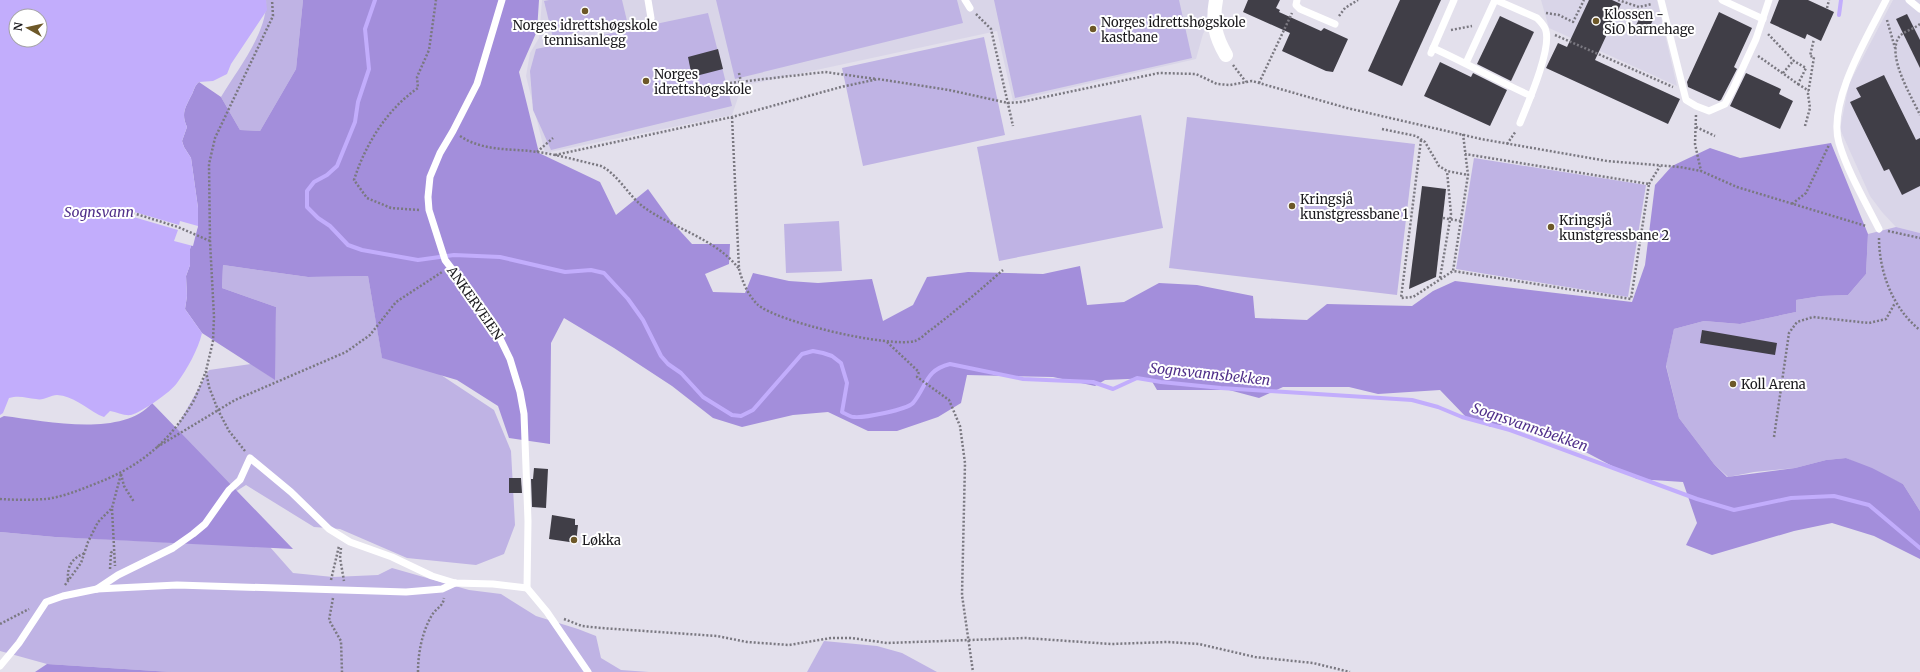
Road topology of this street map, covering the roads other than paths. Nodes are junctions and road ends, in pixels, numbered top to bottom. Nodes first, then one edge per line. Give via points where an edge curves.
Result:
1 (502, 0) edge
2 (648, 0) edge
3 (965, 0) edge
4 (1216, 0) edge
5 (1454, 0) edge
6 (1496, 0) edge
7 (1722, 0) edge
8 (1769, 0) edge
9 (1886, 0) edge
10 (1909, 0) edge
11 (1661, 1) edge
12 (1296, 2) edge
13 (1509, 3) edge
14 (970, 8) road end
15 (1920, 9) edge
16 (651, 18) dead end
17 (1763, 19) junction
18 (1335, 24) road end
19 (1226, 55) road end
20 (1466, 62) junction
21 (1531, 96) junction
22 (1520, 123) road end
23 (1879, 229) road end
24 (455, 583) junction
25 (527, 588) junction
26 (97, 589) junction
27 (0, 666) edge
28 (588, 672) edge

1 - 25 lane, ANKERVEIEN via 477,84 440,153 430,177 428,197 429,210 444,256 491,320 510,359 520,392 524,414 528,521
2 - 16 lane
3 - 14 lane
4 - 19 street via 1214,28 1217,40
5 - 20 lane via 1432,51
6 - 13 lane
6 - 20 lane
7 - 17 lane
8 - 17 lane
9 - 23 lane via 1846,81 1837,122 1839,141 1846,161
10 - 15 lane
11 - 17 lane via 1683,92 1688,103 1709,111 1725,104
12 - 18 lane via 1300,8
13 - 21 lane via 1542,22 1546,31 1540,69
20 - 21 lane via 1489,77
21 - 22 lane
24 - 25 lane
24 - 26 lane via 442,589 423,591 334,591 177,585
24 - 26 lane via 341,538 250,458 240,480 229,490 205,524 183,542 118,575
25 - 28 lane via 547,612
26 - 27 lane via 46,602

